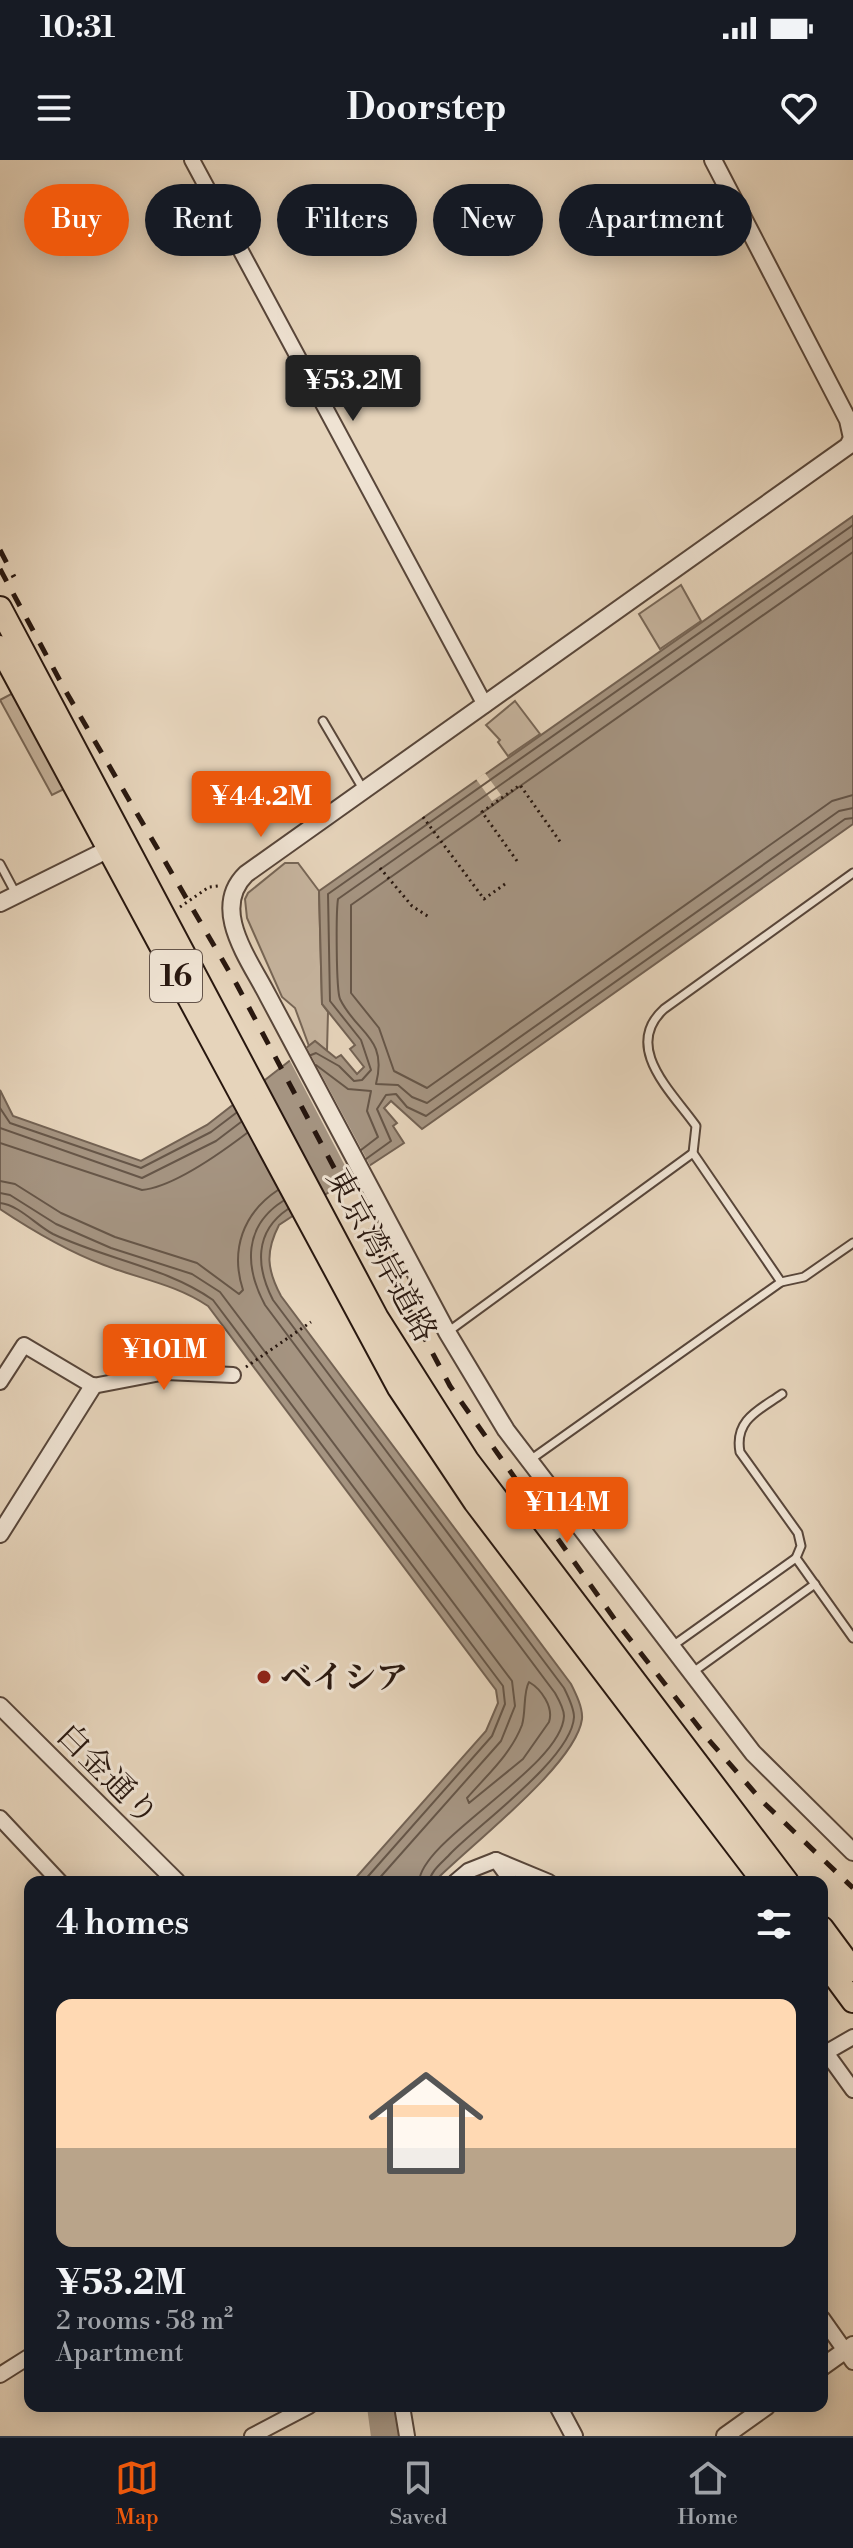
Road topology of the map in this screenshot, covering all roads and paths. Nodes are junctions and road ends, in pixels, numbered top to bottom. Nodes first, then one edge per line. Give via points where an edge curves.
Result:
1 (192, 160) edge
2 (713, 160) edge
3 (0, 608) edge
4 (0, 647) edge
5 (485, 705) junction
6 (323, 721) dead end
7 (364, 791) junction
8 (423, 817) dead end
9 (561, 843) dead end
10 (116, 846) junction
11 (517, 861) dead end
12 (0, 864) edge
13 (380, 868) dead end
14 (853, 873) edge
15 (238, 883) junction
16 (505, 884) dead end
17 (17, 895) junction
18 (0, 903) edge
19 (176, 909) dead end
20 (429, 917) dead end
21 (693, 1153) junction
22 (309, 1208) junction
23 (853, 1243) edge
24 (781, 1282) junction
25 (311, 1322) dead end
26 (447, 1332) junction
27 (233, 1375) joint
28 (0, 1382) edge
29 (93, 1386) junction
30 (782, 1394) dead end
31 (529, 1461) junction
32 (0, 1534) edge
33 (796, 1558) junction
34 (815, 1584) junction
35 (853, 1638) edge
36 (671, 1647) junction
37 (691, 1674) junction
38 (0, 1706) edge
39 (0, 1818) edge
40 (853, 1852) edge
41 (496, 1860) junction
42 (54, 1876) edge
43 (171, 1876) edge
44 (462, 1876) edge
45 (508, 1876) edge
46 (535, 1876) edge
47 (759, 1876) edge
48 (782, 1876) edge
49 (828, 1936) edge
50 (828, 1967) edge
51 (853, 1970) edge
52 (853, 2001) edge
53 (853, 2037) edge
54 (828, 2048) edge
55 (828, 2056) edge
56 (853, 2090) edge
57 (828, 2325) edge
58 (850, 2352) edge
59 (24, 2360) edge
60 (828, 2364) edge
61 (0, 2375) edge
62 (298, 2412) edge
63 (403, 2412) edge
64 (561, 2412) edge
65 (759, 2412) edge
66 (252, 2436) edge
67 (407, 2436) edge
68 (574, 2436) edge
69 (726, 2436) edge

1 - 5 street
2 - 5 street via 848,420 852,438 842,453
3 - 10 highway, 東京湾岸道路 / 16
4 - 10 highway, 東京湾岸道路 / 16
5 - 7 street
6 - 7 lane
7 - 15 street
8 - 16 path via 484,899
9 - 11 path via 520,785 482,812
10 - 17 street
10 - 22 highway, 東京湾岸道路 / 16
12 - 17 lane
13 - 20 path via 412,906
14 - 21 lane via 655,1017 647,1037 648,1056 696,1126
15 - 19 path via 209,887
15 - 26 street via 229,907 234,925
17 - 18 street
21 - 24 lane
21 - 26 lane
22 - 47 highway, 東京湾岸道路 / 16 via 399,1388 436,1447
22 - 48 highway, 東京湾岸道路 / 16 via 467,1460
23 - 24 lane via 804,1277
24 - 31 lane
25 - 27 path
26 - 31 street
27 - 29 street via 166,1372
28 - 29 street via 24,1345
29 - 32 street
30 - 33 lane via 744,1422 737,1439 740,1452 798,1533 801,1546
31 - 36 street
33 - 34 lane
33 - 36 lane
34 - 35 lane
34 - 37 lane
36 - 37 street
37 - 40 street via 770,1773
38 - 43 street, 白金通り
39 - 42 street
41 - 44 street
41 - 45 street
41 - 46 street
49 - 51 highway
50 - 52 highway
53 - 54 street
55 - 56 street
57 - 58 street
58 - 60 street
59 - 61 street
62 - 66 street
63 - 67 street
64 - 68 street
65 - 69 street

